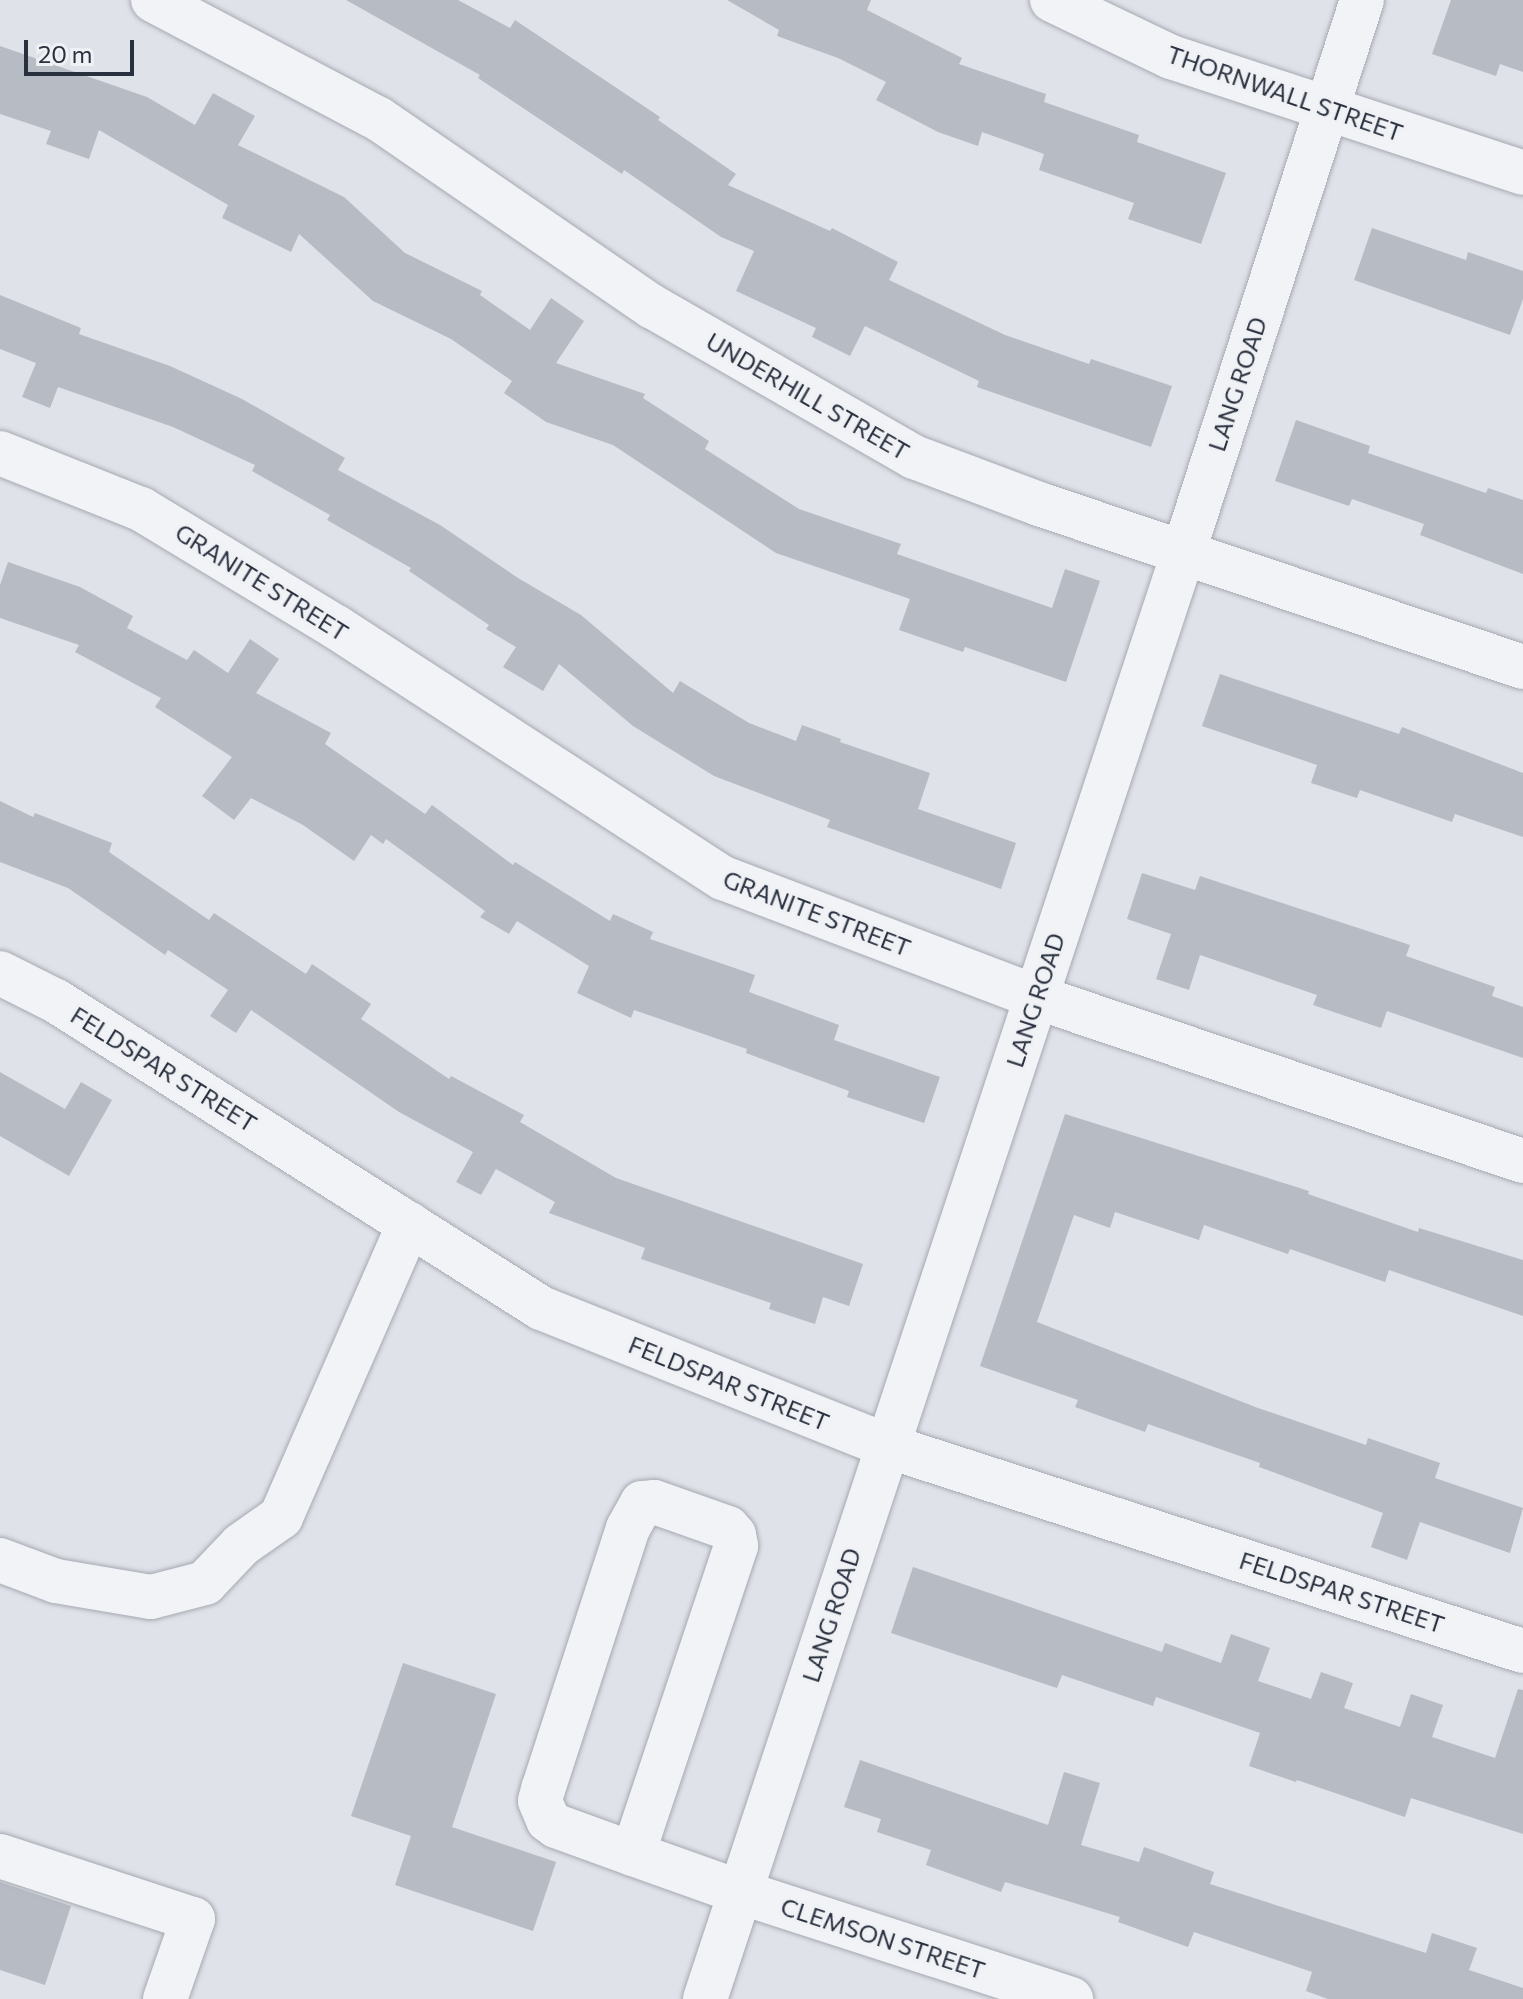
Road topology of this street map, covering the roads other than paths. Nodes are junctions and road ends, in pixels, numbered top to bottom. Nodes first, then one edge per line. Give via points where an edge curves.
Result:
1 (153, 0) edge
2 (1052, 0) edge
3 (1362, 0) edge
4 (1324, 107) junction
5 (1523, 173) edge
6 (0, 453) edge
7 (1183, 554) junction
8 (1523, 667) edge
9 (0, 973) edge
10 (1036, 997) junction
11 (1523, 1161) edge
12 (409, 1224) junction
13 (887, 1446) junction
14 (0, 1560) edge
15 (1523, 1651) edge
16 (633, 1854) junction
17 (0, 1856) edge
18 (740, 1892) junction
19 (165, 1999) edge
20 (705, 1999) edge
21 (1071, 1999) edge

1 - 7 street, UNDERHILL STREET via 379,119 653,307 914,457
2 - 4 street, THORNWALL STREET via 1171,57
3 - 4 street, LANG ROAD
4 - 5 street, THORNWALL STREET
4 - 7 street, LANG ROAD
6 - 10 street, GRANITE STREET via 141,509 336,627 723,878
7 - 8 street, UNDERHILL STREET
7 - 10 street, LANG ROAD
9 - 12 street, FELDSPAR STREET via 56,1001
10 - 11 street, GRANITE STREET
10 - 13 street, LANG ROAD
12 - 13 street, FELDSPAR STREET via 541,1308
12 - 14 street via 281,1517 241,1545 205,1583 151,1597 56,1581
13 - 15 street, FELDSPAR STREET
13 - 18 street, LANG ROAD
16 - 16 street, CLEMSON STREET via 556,1826 540,1801 631,1520 642,1503 654,1502 728,1528 736,1546
16 - 18 street, CLEMSON STREET
17 - 19 street via 193,1919
18 - 20 street, LANG ROAD
18 - 21 street, CLEMSON STREET

